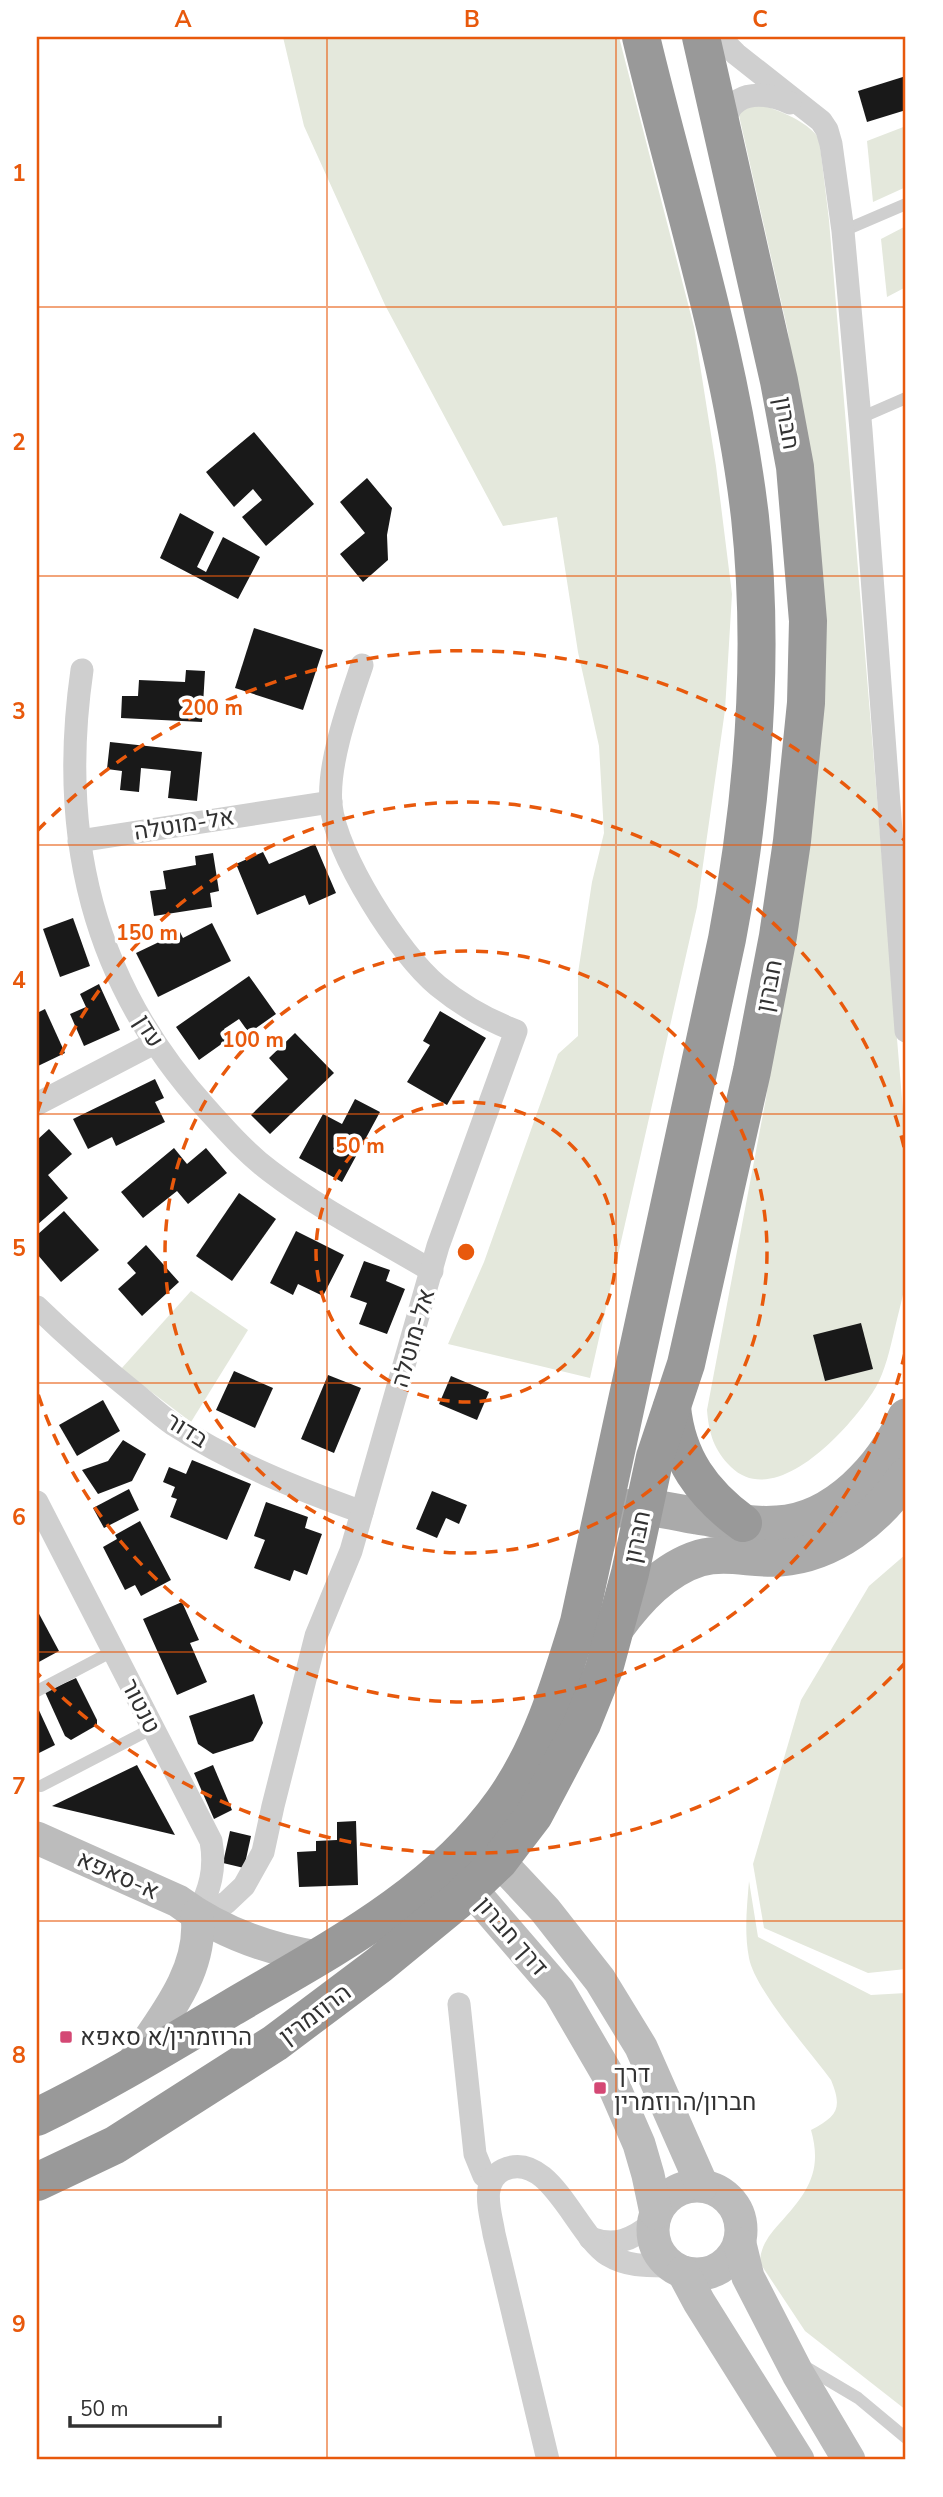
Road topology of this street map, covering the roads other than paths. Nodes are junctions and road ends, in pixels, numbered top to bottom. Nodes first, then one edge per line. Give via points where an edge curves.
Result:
1 (640, 37) edge
2 (701, 37) edge
3 (719, 37) edge
4 (812, 113) junction
5 (722, 131) junction
6 (906, 204) edge
7 (844, 231) junction
8 (906, 398) edge
9 (860, 418) junction
10 (362, 665) dead end
11 (82, 670) dead end
12 (331, 802) junction
13 (79, 841) junction
14 (906, 1031) edge
15 (155, 1043) junction
16 (37, 1104) edge
17 (432, 1271) junction
18 (37, 1307) edge
19 (672, 1407) junction
20 (906, 1417) edge
21 (906, 1476) edge
22 (37, 1502) edge
23 (643, 1506) junction
24 (362, 1512) junction
25 (602, 1514) junction
26 (743, 1522) junction
27 (615, 1629) junction
28 (113, 1651) junction
29 (37, 1691) edge
30 (153, 1728) junction
31 (41, 1786) dead end
32 (37, 1839) edge
33 (461, 1851) junction
34 (499, 1861) junction
35 (471, 1889) junction
36 (197, 1915) junction
37 (318, 1956) junction
38 (458, 2004) dead end
39 (130, 2067) junction
40 (37, 2117) edge
41 (491, 2180) junction
42 (37, 2182) edge
43 (702, 2185) junction
44 (654, 2218) junction
45 (590, 2238) junction
46 (740, 2244) junction
47 (677, 2269) junction
48 (787, 2353) junction
49 (906, 2438) edge
50 (548, 2460) edge
51 (797, 2460) edge
52 (849, 2460) edge

1 - 25 highway, חברון via 709,303 743,470 754,581 755,704 737,886
2 - 5 highway, חברון
3 - 4 street
4 - 5 street via 758,93 730,108
4 - 7 street via 827,130
5 - 19 highway, חברון via 795,467 808,621 806,703 778,936 752,1071 686,1364
6 - 7 lane
7 - 9 street
8 - 9 lane
9 - 14 street
10 - 12 street, אל-מוטלה via 346,712
11 - 13 street, עדן via 74,751
12 - 13 street, אל-מוטלה
12 - 17 street, אל-מוטלה via 334,822 353,867 407,951 435,984 516,1031
13 - 15 street, עדן via 101,936
15 - 16 street
15 - 17 street, עדן via 191,1091 267,1169 320,1207
17 - 24 street, אל-מוטלה
18 - 24 street, בדור via 86,1354 173,1424 268,1475
19 - 23 highway, חברון
19 - 26 highway via 677,1439 691,1469 710,1496
20 - 26 main road via 878,1464 826,1509 798,1521
21 - 27 main road via 869,1519 836,1542 780,1558 734,1555 699,1559 666,1575
22 - 28 street, טנטור
23 - 25 main road
23 - 26 main road
23 - 27 highway, חברון
24 - 36 street, אל-מוטלה via 317,1636 263,1852 235,1895
25 - 33 highway, חברון via 579,1622 547,1717 503,1803
27 - 34 highway, חברון via 582,1724 555,1779
28 - 29 lane
28 - 30 street, טנטור
30 - 31 lane
30 - 36 street, טנטור via 211,1841 211,1882
32 - 36 main road, א-סאפא via 178,1901
33 - 34 main road, דרך חברון
33 - 35 main road, דרך חברון
33 - 37 highway, הרוזמרין via 421,1887
34 - 35 highway, חברון
34 - 43 main road, דרך חברון via 570,1940 620,2010
35 - 42 highway, הרוזמרין via 275,2043 115,2145
35 - 44 main road, דרך חברון via 559,1991 587,2036 639,2144
36 - 37 main road, א-סאפא via 262,1946
36 - 39 main road via 198,1943 189,1973
37 - 39 highway, הרוזמרין
38 - 41 street via 475,2154 484,2176
39 - 40 highway, הרוזמרין
41 - 45 street via 509,2168 531,2169 550,2183
41 - 50 street via 488,2199 494,2234
43 - 44 main road via 670,2195
43 - 46 main road via 715,2188 733,2203 742,2225
44 - 45 street via 627,2241 604,2243
44 - 47 main road via 656,2247
45 - 47 street via 610,2256 628,2264
46 - 47 main road via 733,2257 710,2272
46 - 48 main road via 748,2277
47 - 51 main road
48 - 49 lane via 858,2398
48 - 52 main road

